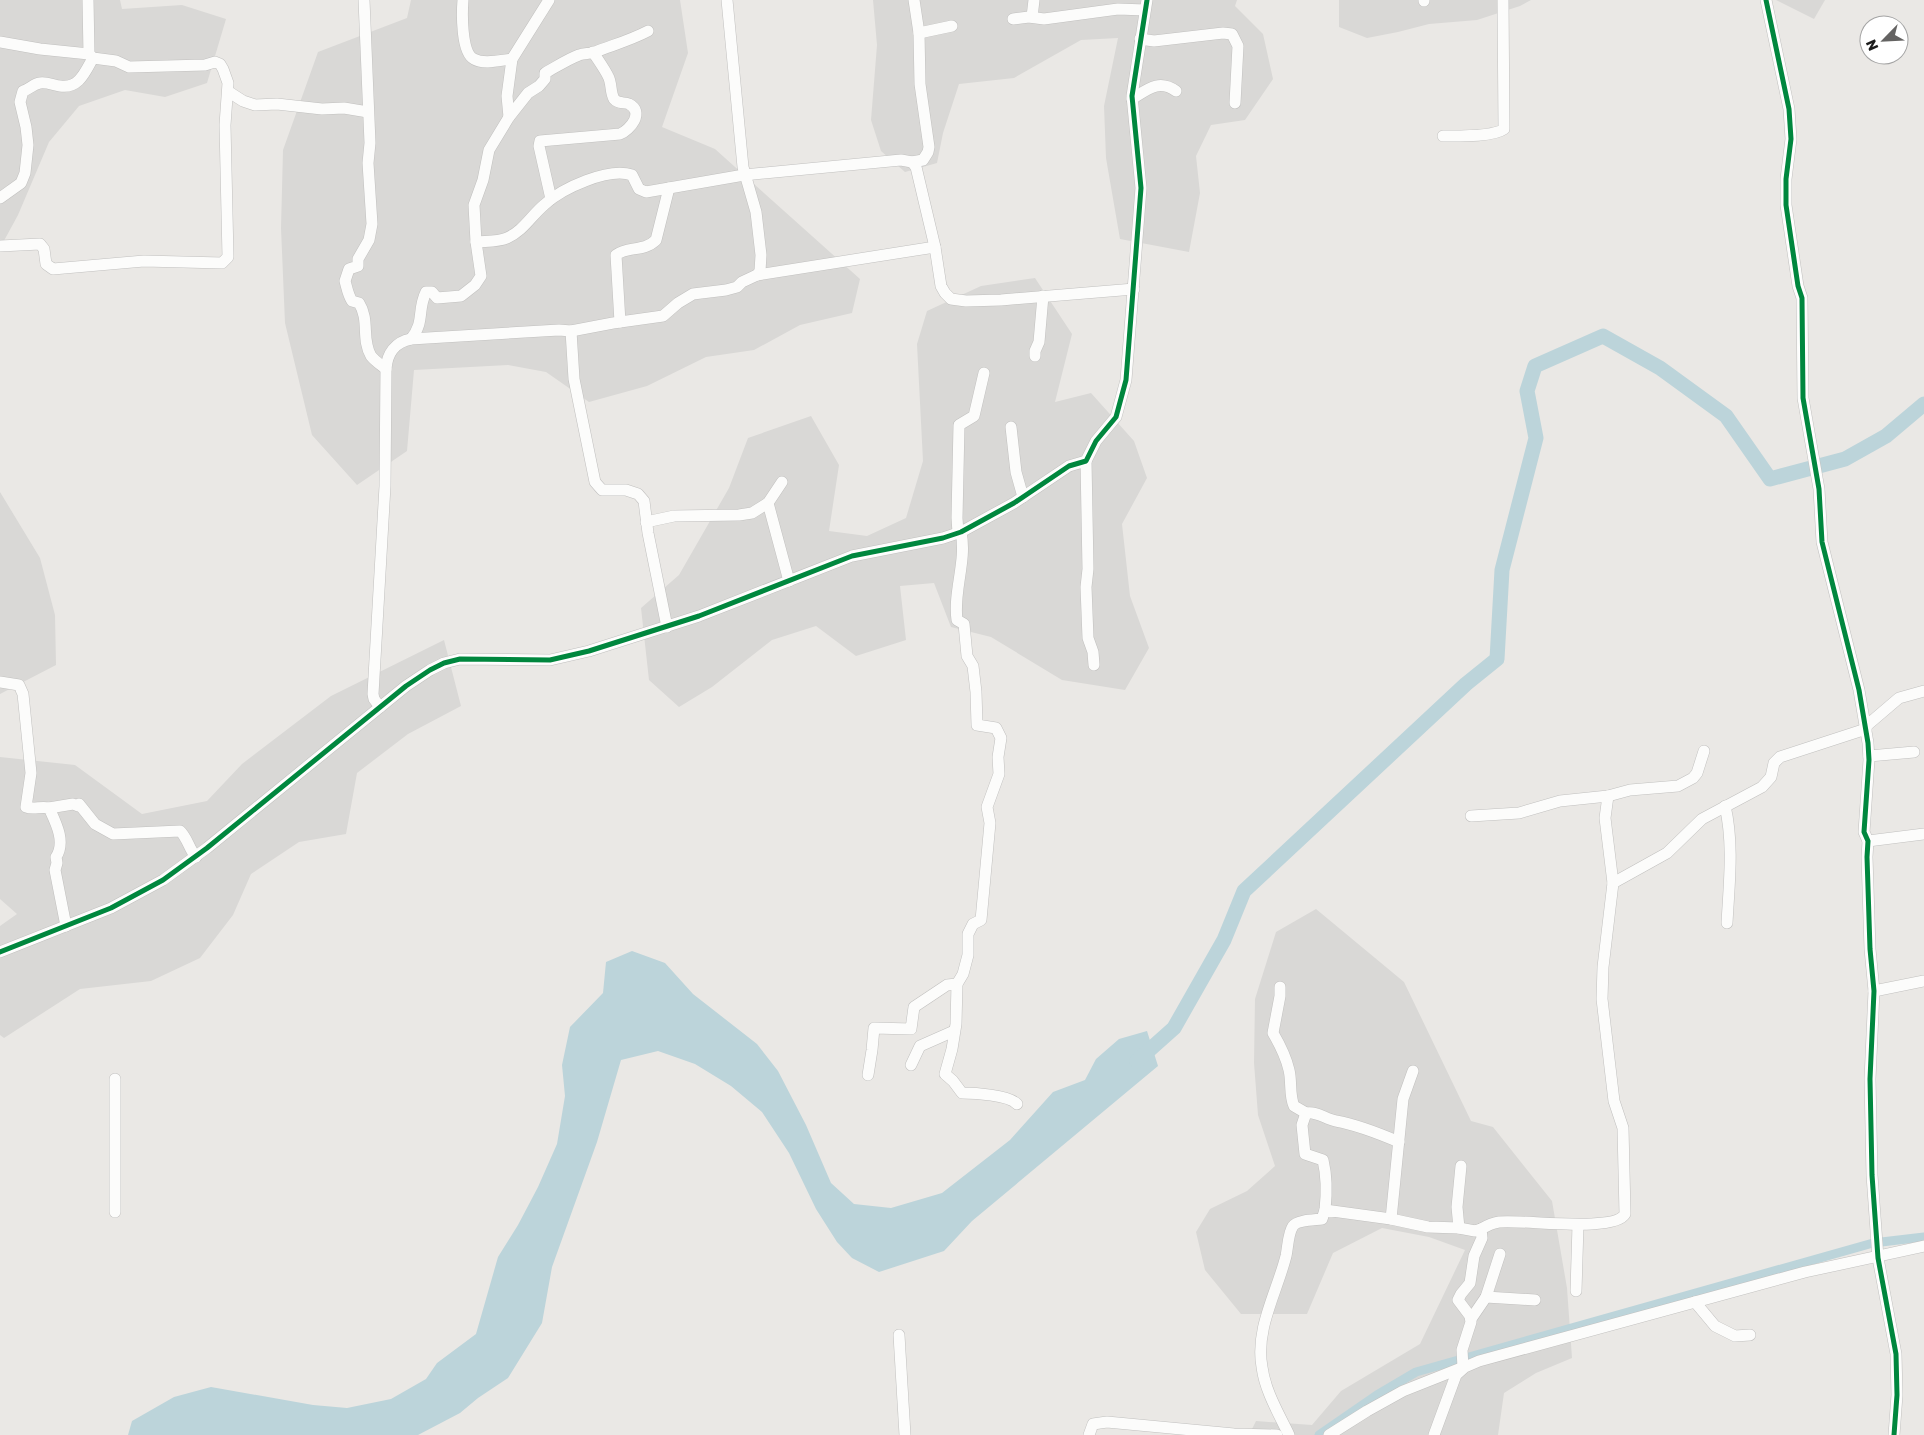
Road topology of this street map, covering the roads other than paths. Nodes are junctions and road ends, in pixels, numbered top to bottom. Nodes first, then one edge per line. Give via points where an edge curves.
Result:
1 (88, 0) edge
2 (364, 0) edge
3 (463, 0) edge
4 (549, 0) edge
5 (727, 0) edge
6 (914, 0) edge
7 (1034, 0) edge
8 (1503, 0) edge
9 (1766, 0) edge
10 (1142, 7) edge
11 (1032, 17) junction
12 (1013, 19) dead end
13 (952, 26) dead end
14 (648, 31) dead end
15 (919, 33) junction
16 (1140, 39) junction
17 (0, 42) edge
18 (593, 52) junction
19 (91, 56) junction
20 (512, 59) junction
21 (229, 92) junction
22 (1176, 92) dead end
23 (1132, 99) junction
24 (1235, 103) dead end
25 (368, 112) junction
26 (509, 117) junction
27 (1443, 136) dead end
28 (912, 162) junction
29 (744, 174) junction
30 (669, 188) junction
31 (0, 198) edge
32 (551, 199) junction
33 (476, 242) junction
34 (0, 246) edge
35 (935, 247) junction
36 (757, 275) junction
37 (1129, 290) junction
38 (1043, 296) junction
39 (620, 322) junction
40 (571, 331) junction
41 (411, 339) junction
42 (1035, 356) dead end
43 (386, 369) junction
44 (984, 373) dead end
45 (1012, 427) dead end
46 (1086, 461) junction
47 (782, 482) dead end
48 (1022, 494) junction
49 (768, 503) junction
50 (646, 522) junction
51 (958, 530) junction
52 (788, 577) junction
53 (666, 623) junction
54 (1094, 665) dead end
55 (0, 682) edge
56 (1924, 690) edge
57 (377, 704) junction
58 (1866, 728) junction
59 (1704, 751) dead end
60 (1914, 752) dead end
61 (1869, 756) junction
62 (1608, 796) junction
63 (1725, 806) junction
64 (49, 808) junction
65 (1471, 816) dead end
66 (1924, 834) edge
67 (1868, 841) junction
68 (193, 853) junction
69 (1613, 884) junction
70 (65, 921) junction
71 (1727, 924) dead end
72 (0, 952) edge
73 (1924, 981) edge
74 (957, 984) junction
75 (1280, 987) dead end
76 (1874, 991) junction
77 (954, 1031) junction
78 (912, 1065) dead end
79 (1413, 1071) dead end
80 (868, 1075) dead end
81 (115, 1079) dead end
82 (1017, 1104) dead end
83 (1306, 1113) junction
84 (1399, 1142) junction
85 (1461, 1166) dead end
86 (1325, 1210) junction
87 (115, 1212) dead end
88 (1392, 1219) junction
89 (1578, 1225) junction
90 (1459, 1228) junction
91 (1482, 1229) junction
92 (1924, 1246) edge
93 (1500, 1254) dead end
94 (1877, 1254) junction
95 (1576, 1291) dead end
96 (1486, 1297) junction
97 (1535, 1300) dead end
98 (1695, 1302) junction
99 (1471, 1319) junction
100 (1750, 1334) dead end
101 (899, 1335) dead end
102 (1463, 1363) junction
103 (905, 1435) edge
104 (1089, 1435) edge
105 (1277, 1435) edge
106 (1289, 1435) edge
107 (1329, 1435) edge
108 (1434, 1435) edge
109 (1894, 1435) edge

1 - 19 street
2 - 25 street
3 - 20 street via 462,18 469,56 483,61
4 - 20 street
5 - 29 street
6 - 15 street
7 - 11 street
8 - 27 street via 1504,129 1500,132
9 - 58 street via 1790,123 1786,204 1802,298 1802,388 1819,489 1824,556
10 - 11 street via 1044,19
10 - 16 street
11 - 12 street
13 - 15 street
14 - 18 street
15 - 28 street via 920,84 929,147 922,160
16 - 23 street
16 - 24 street via 1154,41 1232,34 1238,46
17 - 19 street
18 - 26 street via 580,54 545,73 539,86 528,93
18 - 32 street via 608,76 614,98 635,110 636,116 629,129 620,134 540,141
19 - 21 street via 116,60 129,67 215,62 223,68
19 - 31 street via 80,81 61,86 37,83 23,91 20,102 28,145 25,173 21,183
20 - 26 street via 508,82
21 - 25 street via 243,102 255,105 344,108
21 - 34 street via 225,125 229,245 226,261 144,261 52,268 46,264 40,244
22 - 23 street via 1169,86 1159,85
23 - 37 street via 1141,188
25 - 43 street via 371,231 358,266 350,269 344,281 348,296 359,303 365,314 370,354
26 - 33 street via 489,150 474,204
28 - 29 street via 897,160
28 - 35 street via 916,167
29 - 30 street
29 - 36 street via 758,225 761,265
30 - 32 street via 642,191 632,175 622,173 577,184
30 - 39 street via 656,240 642,249 622,251 616,255
32 - 33 street via 511,236 498,241
33 - 41 street via 481,273 479,281 461,296 436,298 432,292 426,292 419,329
35 - 36 street
35 - 38 street via 941,286 951,299
36 - 39 street via 737,287 693,294 663,316
37 - 38 street
37 - 46 street via 1126,380 1122,398 1116,417 1096,441
38 - 42 street
39 - 40 street
40 - 41 street
40 - 50 street via 574,379 595,482 602,490 626,490 638,494 644,501
41 - 43 street via 392,350
43 - 57 street
44 - 51 street via 973,418 959,425
45 - 48 street via 1016,472
46 - 48 street via 1069,466
46 - 54 street via 1086,588 1088,638
47 - 49 street
48 - 51 street
49 - 50 street via 746,514 684,515
49 - 52 street
50 - 53 street
51 - 52 street via 943,538 860,554
51 - 74 street via 963,542 957,620 964,624 967,656 973,666 977,725 996,728 1002,738 999,774 987,808 990,823 981,920 973,924 968,934 968,955
52 - 53 street
53 - 57 street via 589,652 558,659 452,661 422,674
55 - 64 street via 19,685 23,694 30,773 26,807
56 - 58 street via 1899,698
57 - 68 street
58 - 61 street
58 - 63 street via 1780,757 1774,763 1768,782
59 - 62 street via 1697,773 1682,785 1630,790
60 - 61 street
61 - 67 street via 1864,819
62 - 65 street via 1560,801 1519,813
62 - 69 street via 1604,818
63 - 69 street via 1696,824 1667,853
63 - 71 street via 1730,828
64 - 68 street via 79,804 96,824 113,834 180,832 185,835
64 - 70 street via 60,838 61,850 55,870
66 - 67 street
67 - 76 street
68 - 70 street via 144,892 111,908
69 - 89 street via 1602,967 1602,999 1614,1101 1623,1128 1625,1214 1619,1220
70 - 72 street
73 - 76 street
74 - 77 street
74 - 80 street via 947,985 914,1007 911,1028 874,1028
75 - 83 street via 1273,1033 1289,1070 1294,1106
76 - 94 street via 1870,1080
77 - 78 street via 920,1046
77 - 82 street via 945,1074 962,1093 1013,1100
79 - 84 street via 1404,1094
81 - 87 street
83 - 84 street via 1345,1121
83 - 86 street via 1302,1139 1306,1154 1323,1160 1327,1177
84 - 88 street
85 - 90 street via 1457,1207
86 - 88 street
86 - 106 street via 1322,1219 1297,1223 1292,1228 1263,1334 1263,1374
88 - 90 street via 1428,1227
89 - 91 street via 1510,1221 1491,1223
89 - 95 street
90 - 91 street
91 - 99 street via 1470,1283 1458,1300
92 - 94 street
93 - 96 street
94 - 98 street
94 - 109 street via 1896,1354
96 - 97 street
96 - 99 street
98 - 100 street via 1715,1326 1735,1336
98 - 102 street
99 - 102 street
101 - 103 street
102 - 107 street via 1395,1395
102 - 108 street via 1452,1383
104 - 105 street via 1093,1424 1107,1422

